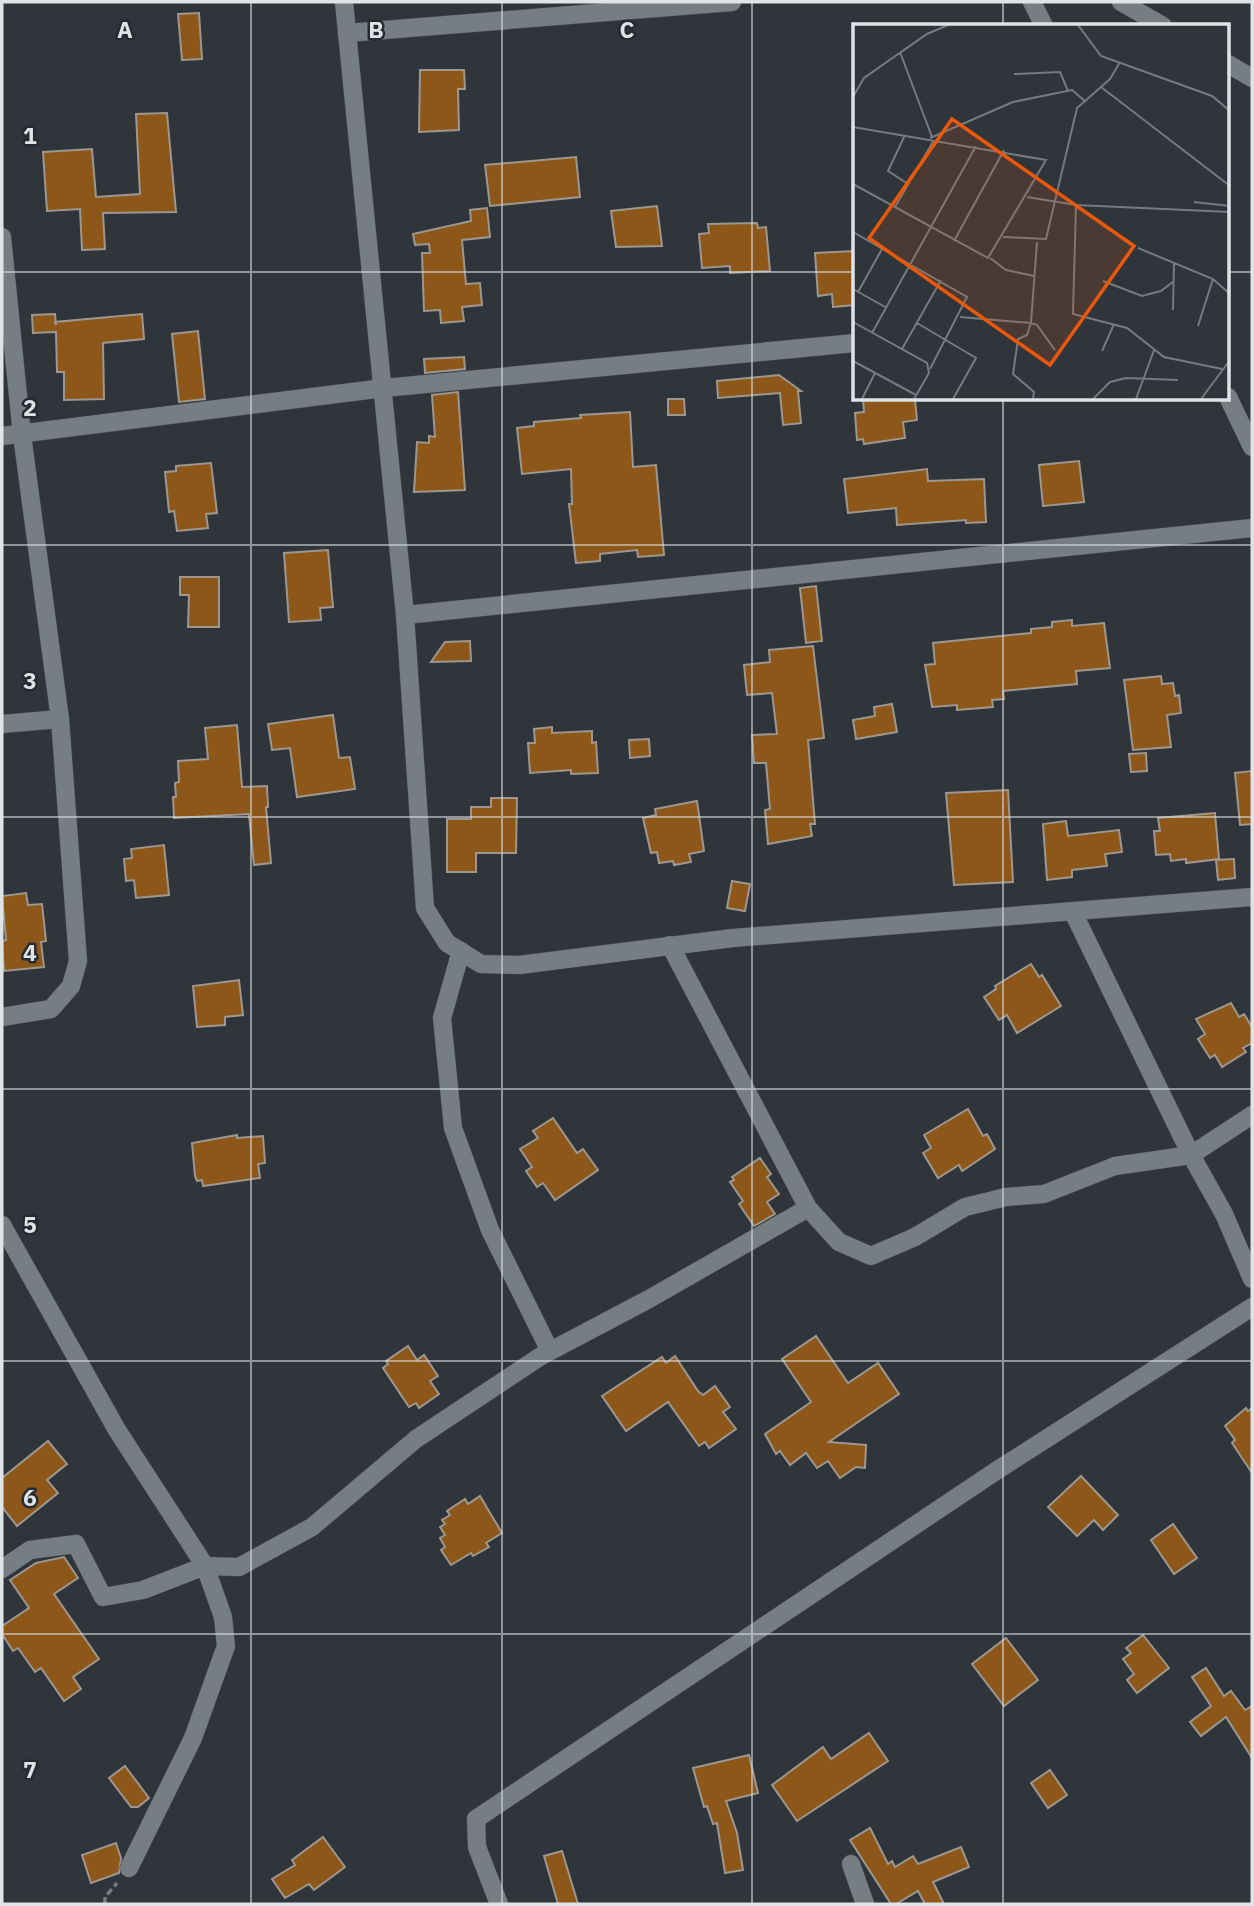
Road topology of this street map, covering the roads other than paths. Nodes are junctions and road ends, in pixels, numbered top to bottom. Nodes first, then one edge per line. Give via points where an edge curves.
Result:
1 (344, 2) edge
2 (732, 2) edge
3 (1032, 2) edge
4 (1121, 2) edge
5 (574, 8) edge
6 (1043, 24) edge
7 (1160, 24) edge
8 (347, 33) junction
9 (1230, 65) edge
10 (1252, 78) edge
11 (2, 237) edge
12 (853, 343) edge
13 (384, 388) junction
14 (1230, 401) edge
15 (22, 435) junction
16 (2, 436) edge
17 (1252, 447) edge
18 (1252, 528) edge
19 (405, 615) junction
20 (60, 719) junction
21 (2, 724) edge
22 (1252, 897) edge
23 (1073, 912) junction
24 (670, 945) junction
25 (461, 951) junction
26 (2, 1017) edge
27 (1252, 1115) edge
28 (1191, 1155) junction
29 (808, 1208) junction
30 (2, 1224) edge
31 (1252, 1279) edge
32 (1252, 1307) edge
33 (550, 1351) junction
34 (205, 1566) junction
35 (2, 1569) edge
36 (851, 1864) dead end
37 (129, 1868) road end
38 (499, 1904) edge
39 (865, 1904) edge

1 - 8 street
2 - 5 street
3 - 6 street
4 - 7 street
5 - 8 street
8 - 13 street
9 - 10 street
11 - 15 street
12 - 13 street
13 - 15 street
13 - 19 street
14 - 17 street
15 - 16 street
15 - 20 street
18 - 19 street
19 - 25 street via 425,908 447,943
20 - 21 street
20 - 26 street via 78,961 71,986 51,1009
22 - 23 street
23 - 24 street
23 - 28 street
24 - 25 street via 519,965 481,964
24 - 29 street
25 - 33 street via 442,1018 453,1128 490,1230
27 - 28 street
28 - 29 street via 1115,1166 1044,1194 965,1207 915,1237 871,1255 839,1242
28 - 31 street via 1224,1214
29 - 33 street
30 - 34 street via 117,1430
32 - 38 street via 996,1471 476,1819 477,1847
33 - 34 street via 416,1439 312,1527 239,1567
34 - 35 street via 143,1590 103,1597 76,1545 30,1550
34 - 37 street via 223,1616 226,1646 193,1738
36 - 39 street

